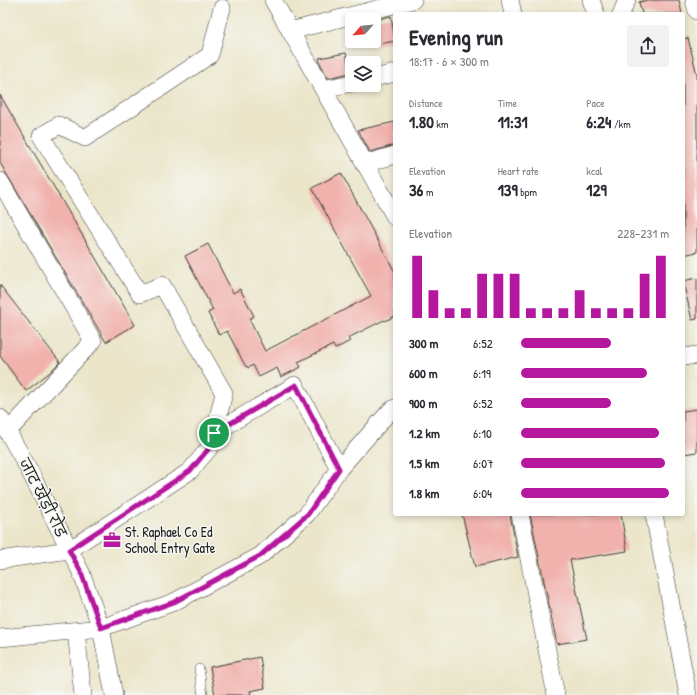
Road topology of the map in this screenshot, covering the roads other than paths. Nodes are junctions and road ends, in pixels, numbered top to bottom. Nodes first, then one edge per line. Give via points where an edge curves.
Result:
1 (273, 0) edge
2 (413, 0) edge
3 (510, 0) edge
4 (592, 0) edge
5 (628, 0) edge
6 (694, 0) edge
7 (222, 8) dead end
8 (697, 11) edge
9 (513, 12) edge
10 (595, 12) edge
11 (622, 12) edge
12 (290, 31) junction
13 (393, 73) edge
14 (381, 76) edge
15 (345, 84) edge
16 (324, 89) junction
17 (393, 156) edge
18 (364, 164) junction
19 (0, 181) edge
20 (393, 214) edge
21 (697, 355) edge
22 (685, 357) edge
23 (393, 409) edge
24 (4, 425) edge
25 (214, 433) junction
26 (339, 469) junction
27 (520, 516) edge
28 (654, 516) edge
29 (69, 550) junction
30 (0, 560) edge
31 (101, 628) junction
32 (76, 631) junction
33 (0, 638) edge
34 (199, 669) dead end
35 (83, 695) edge
36 (114, 695) edge
37 (203, 695) edge
38 (556, 695) edge
39 (688, 695) edge

1 - 12 street
2 - 12 street
3 - 9 street
4 - 10 street
5 - 11 street
6 - 8 street
7 - 25 street via 210,55 85,138 59,125 40,136 140,294 162,285 224,393
12 - 16 street
13 - 14 street
15 - 16 street
16 - 18 street
17 - 18 street
18 - 20 street
19 - 24 street via 93,341
21 - 22 street
23 - 26 street
24 - 29 street, जाट खेड़ी रोड
25 - 26 street via 296,385
25 - 29 street via 211,446 190,471
26 - 31 street via 308,514 260,556 174,602
27 - 38 street
28 - 39 street
29 - 30 street
29 - 31 street, जाट खेड़ी रोड via 81,572
31 - 32 street
31 - 36 street, जाट खेड़ी रोड
32 - 33 street
32 - 35 street
34 - 37 lane

